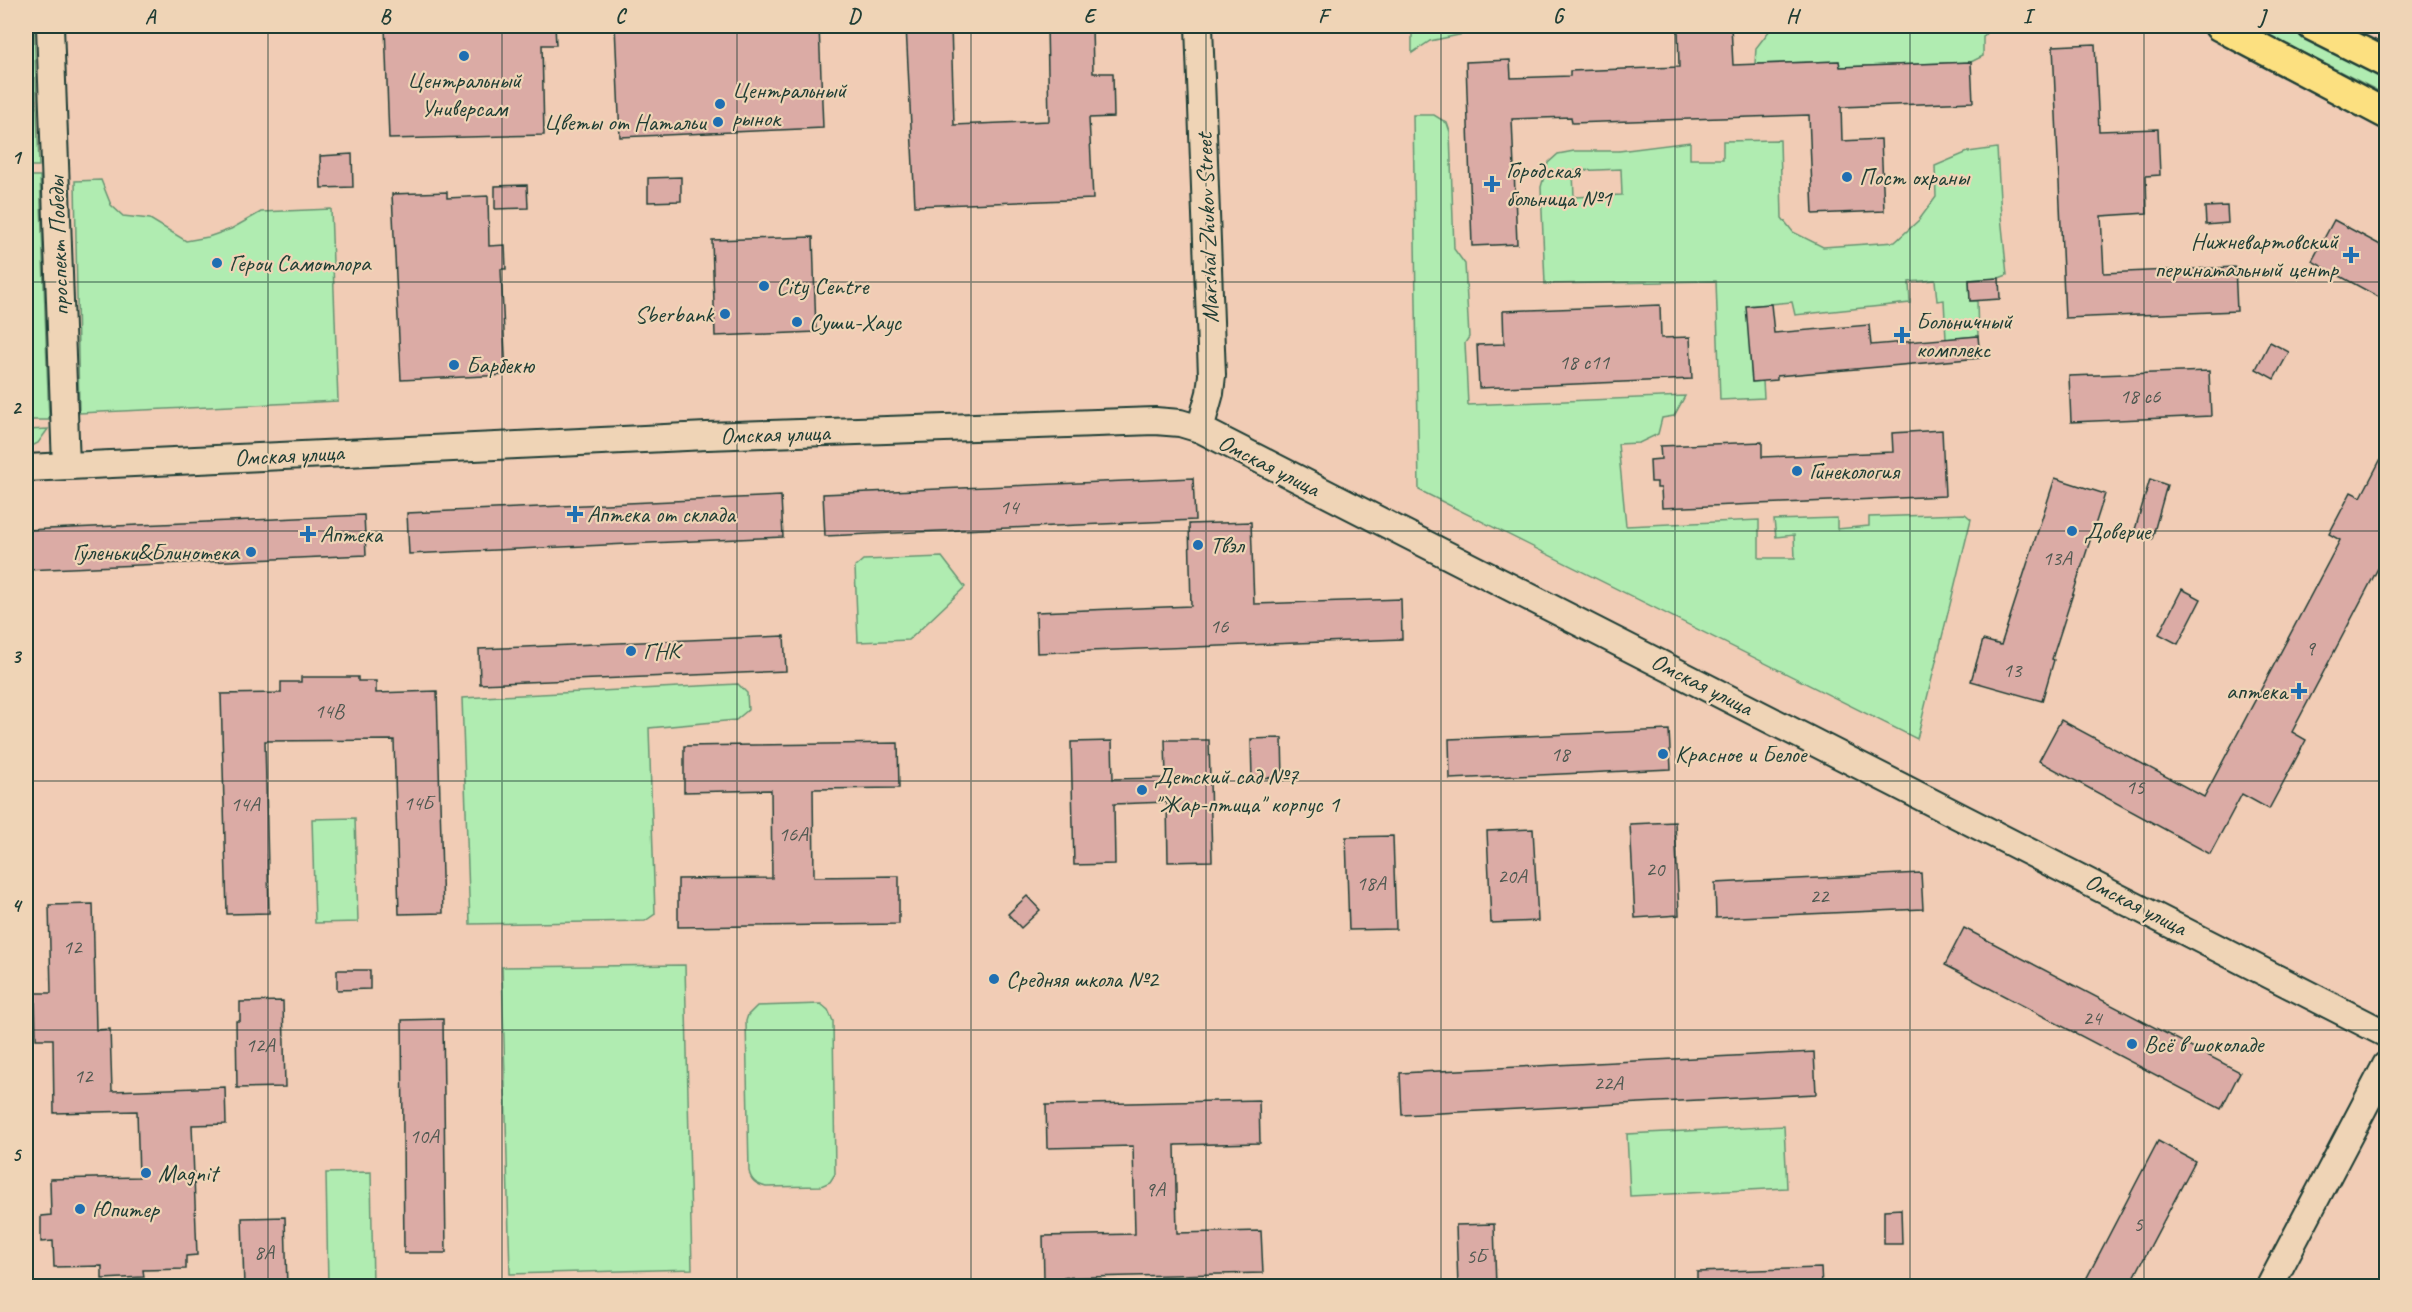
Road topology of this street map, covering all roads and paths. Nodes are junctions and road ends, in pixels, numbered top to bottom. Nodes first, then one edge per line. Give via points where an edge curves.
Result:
1 (50, 26) edge
2 (1199, 26) edge
3 (2219, 26) edge
4 (2312, 26) edge
5 (2386, 63) edge
6 (2386, 114) edge
7 (1200, 429) junction
8 (66, 466) junction
9 (26, 468) edge
10 (2386, 1034) edge
11 (2386, 1065) edge
12 (2270, 1287) edge

1 - 8 main road, проспект Победы
2 - 7 main road, Marshal Zhukov Street via 1212,375
3 - 6 main road
4 - 5 main road
7 - 8 main road, Омская улица via 1155,421 707,436
7 - 10 main road, Омская улица
8 - 9 main road, Омская улица
11 - 12 main road

